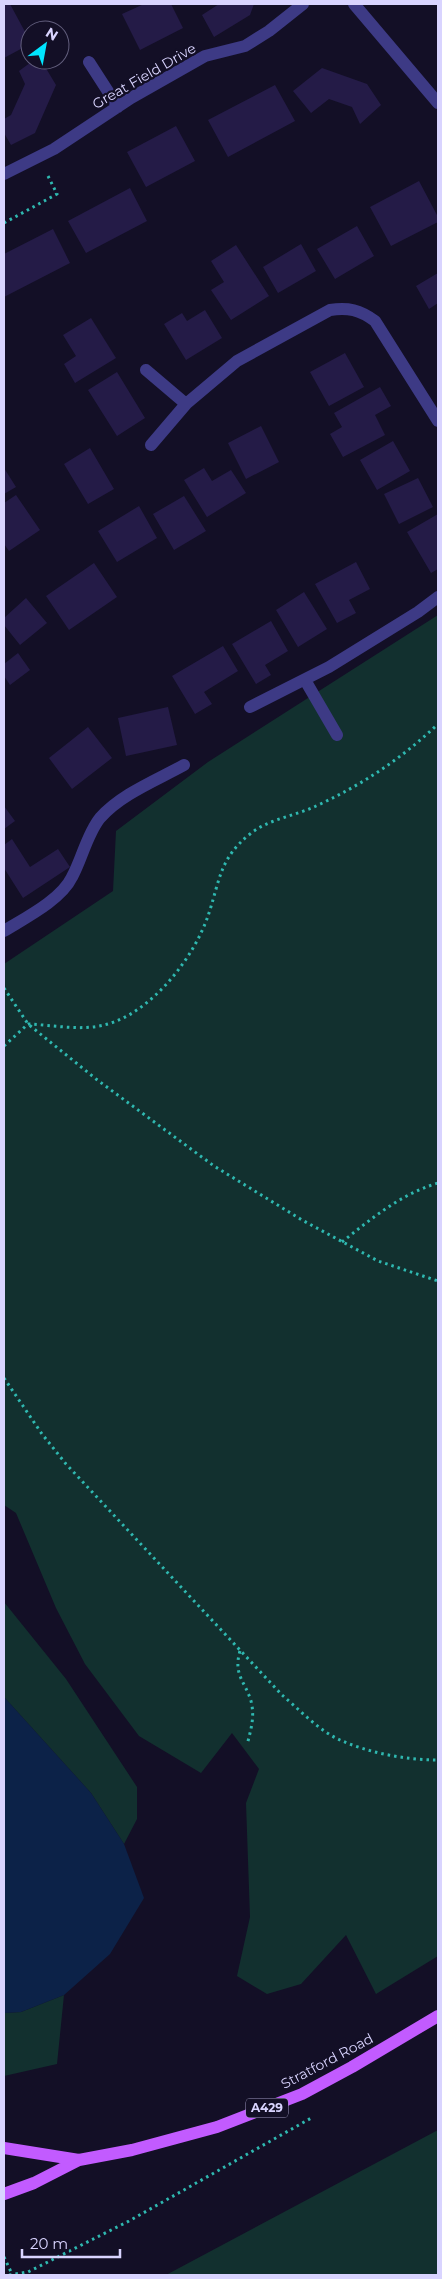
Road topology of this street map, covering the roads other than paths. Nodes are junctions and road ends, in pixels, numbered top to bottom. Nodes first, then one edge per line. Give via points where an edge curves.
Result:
1 (303, 4) edge
2 (354, 4) edge
3 (89, 62) dead end
4 (438, 103) edge
5 (118, 107) junction
6 (4, 174) edge
7 (146, 370) dead end
8 (186, 404) junction
9 (438, 421) edge
10 (151, 445) dead end
11 (438, 598) edge
12 (305, 680) junction
13 (250, 706) dead end
14 (337, 735) dead end
15 (184, 765) dead end
16 (4, 930) edge
17 (438, 2016) edge
18 (4, 2148) edge
19 (79, 2160) junction
20 (4, 2194) edge

1 - 5 street, Great Field Drive via 245,46 205,56
2 - 4 street
3 - 5 street
5 - 6 street, Great Field Drive via 54,149
7 - 8 street
8 - 9 street via 237,361 330,310 346,308 375,321
8 - 10 street
11 - 12 street
12 - 13 street
12 - 14 street
15 - 16 street via 137,791 100,818 72,879 33,914
17 - 19 main road, Stratford Road / A429 via 302,2094 217,2127
18 - 19 main road, A429
19 - 20 main road, A429

